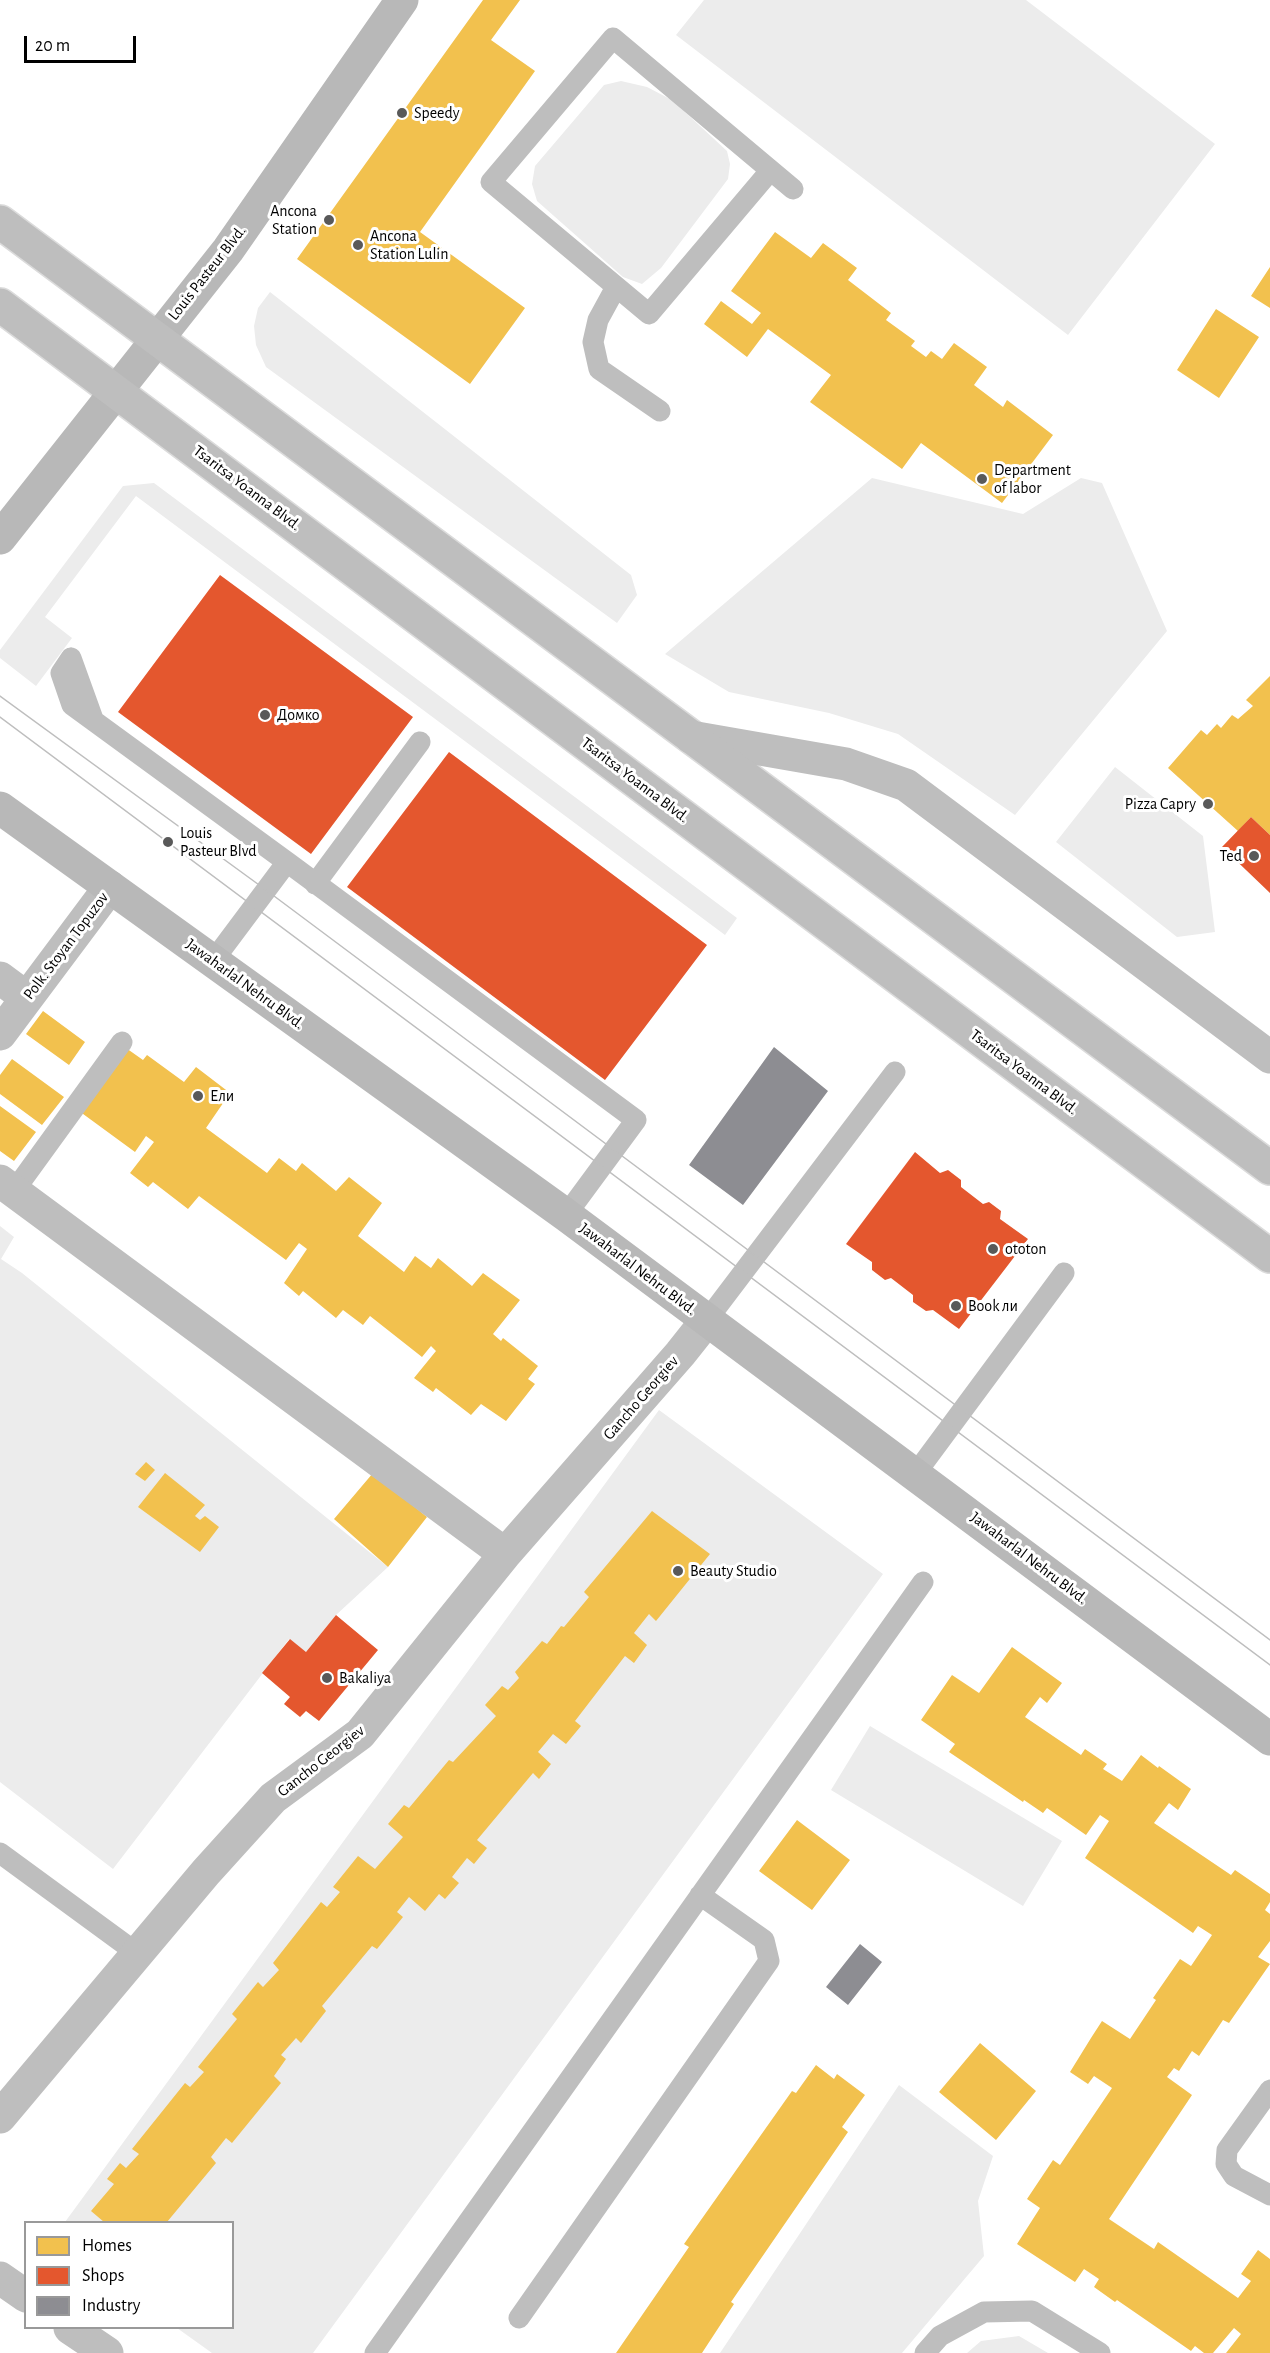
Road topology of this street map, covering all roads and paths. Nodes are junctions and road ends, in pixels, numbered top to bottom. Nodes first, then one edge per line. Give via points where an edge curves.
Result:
1 (402, 0) edge
2 (770, 171) junction
3 (793, 189) dead end
4 (0, 222) edge
5 (616, 287) junction
6 (0, 305) edge
7 (156, 339) junction
8 (116, 390) junction
9 (660, 411) dead end
10 (0, 537) edge
11 (93, 718) dead end
12 (691, 737) junction
13 (420, 742) dead end
14 (0, 808) edge
15 (287, 862) junction
16 (315, 884) junction
17 (110, 887) junction
18 (213, 961) junction
19 (0, 978) edge
20 (27, 998) junction
21 (0, 1034) edge
22 (122, 1042) dead end
23 (1270, 1057) edge
24 (895, 1072) dead end
25 (1270, 1168) edge
26 (7, 1186) edge
27 (566, 1215) junction
28 (1270, 1256) edge
29 (1064, 1273) dead end
30 (706, 1320) junction
31 (915, 1473) junction
32 (505, 1554) junction
33 (923, 1582) dead end
34 (1270, 1738) edge
35 (0, 1853) edge
36 (700, 1895) junction
37 (138, 1953) junction
38 (1270, 2090) edge
39 (0, 2117) edge
40 (1270, 2195) edge
41 (0, 2278) edge
42 (24, 2295) edge
43 (519, 2318) dead end
44 (71, 2329) edge
45 (106, 2353) edge
46 (375, 2353) edge
47 (925, 2353) edge
48 (1100, 2353) edge

1 - 7 street, Louis Pasteur Blvd. via 228,250
2 - 3 lane
2 - 5 lane via 649,314
2 - 5 lane via 613,38 491,182
4 - 7 main road
5 - 9 lane via 598,320 593,342 599,369
6 - 8 main road, Tsaritsa Yoanna Blvd.
7 - 8 street, Louis Pasteur Blvd.
7 - 12 main road
8 - 10 street, Louis Pasteur Blvd.
8 - 28 main road, Tsaritsa Yoanna Blvd.
11 - 15 lane
12 - 23 main road via 846,764 906,785
12 - 25 main road
13 - 16 lane
14 - 17 street, Jawaharlal Nehru Blvd.
15 - 16 lane
15 - 18 lane
16 - 27 lane via 636,1120
17 - 18 street, Jawaharlal Nehru Blvd.
17 - 20 main road, Polk. Stoyan Topuzov
18 - 27 street, Jawaharlal Nehru Blvd.
19 - 20 main road
20 - 21 main road, Polk. Stoyan Topuzov
22 - 26 lane
24 - 30 lane
26 - 32 main road
27 - 30 street, Jawaharlal Nehru Blvd.
29 - 31 lane
30 - 31 street, Jawaharlal Nehru Blvd.
30 - 32 main road, Gancho Georgiev
31 - 34 street, Jawaharlal Nehru Blvd.
32 - 37 main road, Gancho Georgiev via 360,1734 273,1798
33 - 36 lane
35 - 37 lane
36 - 43 lane via 764,1940 769,1961
36 - 46 lane
37 - 39 main road, Gancho Georgiev
38 - 40 lane via 1227,2150 1226,2164 1234,2176
41 - 42 main road
44 - 45 main road
47 - 48 lane via 940,2336 984,2312 1032,2311

